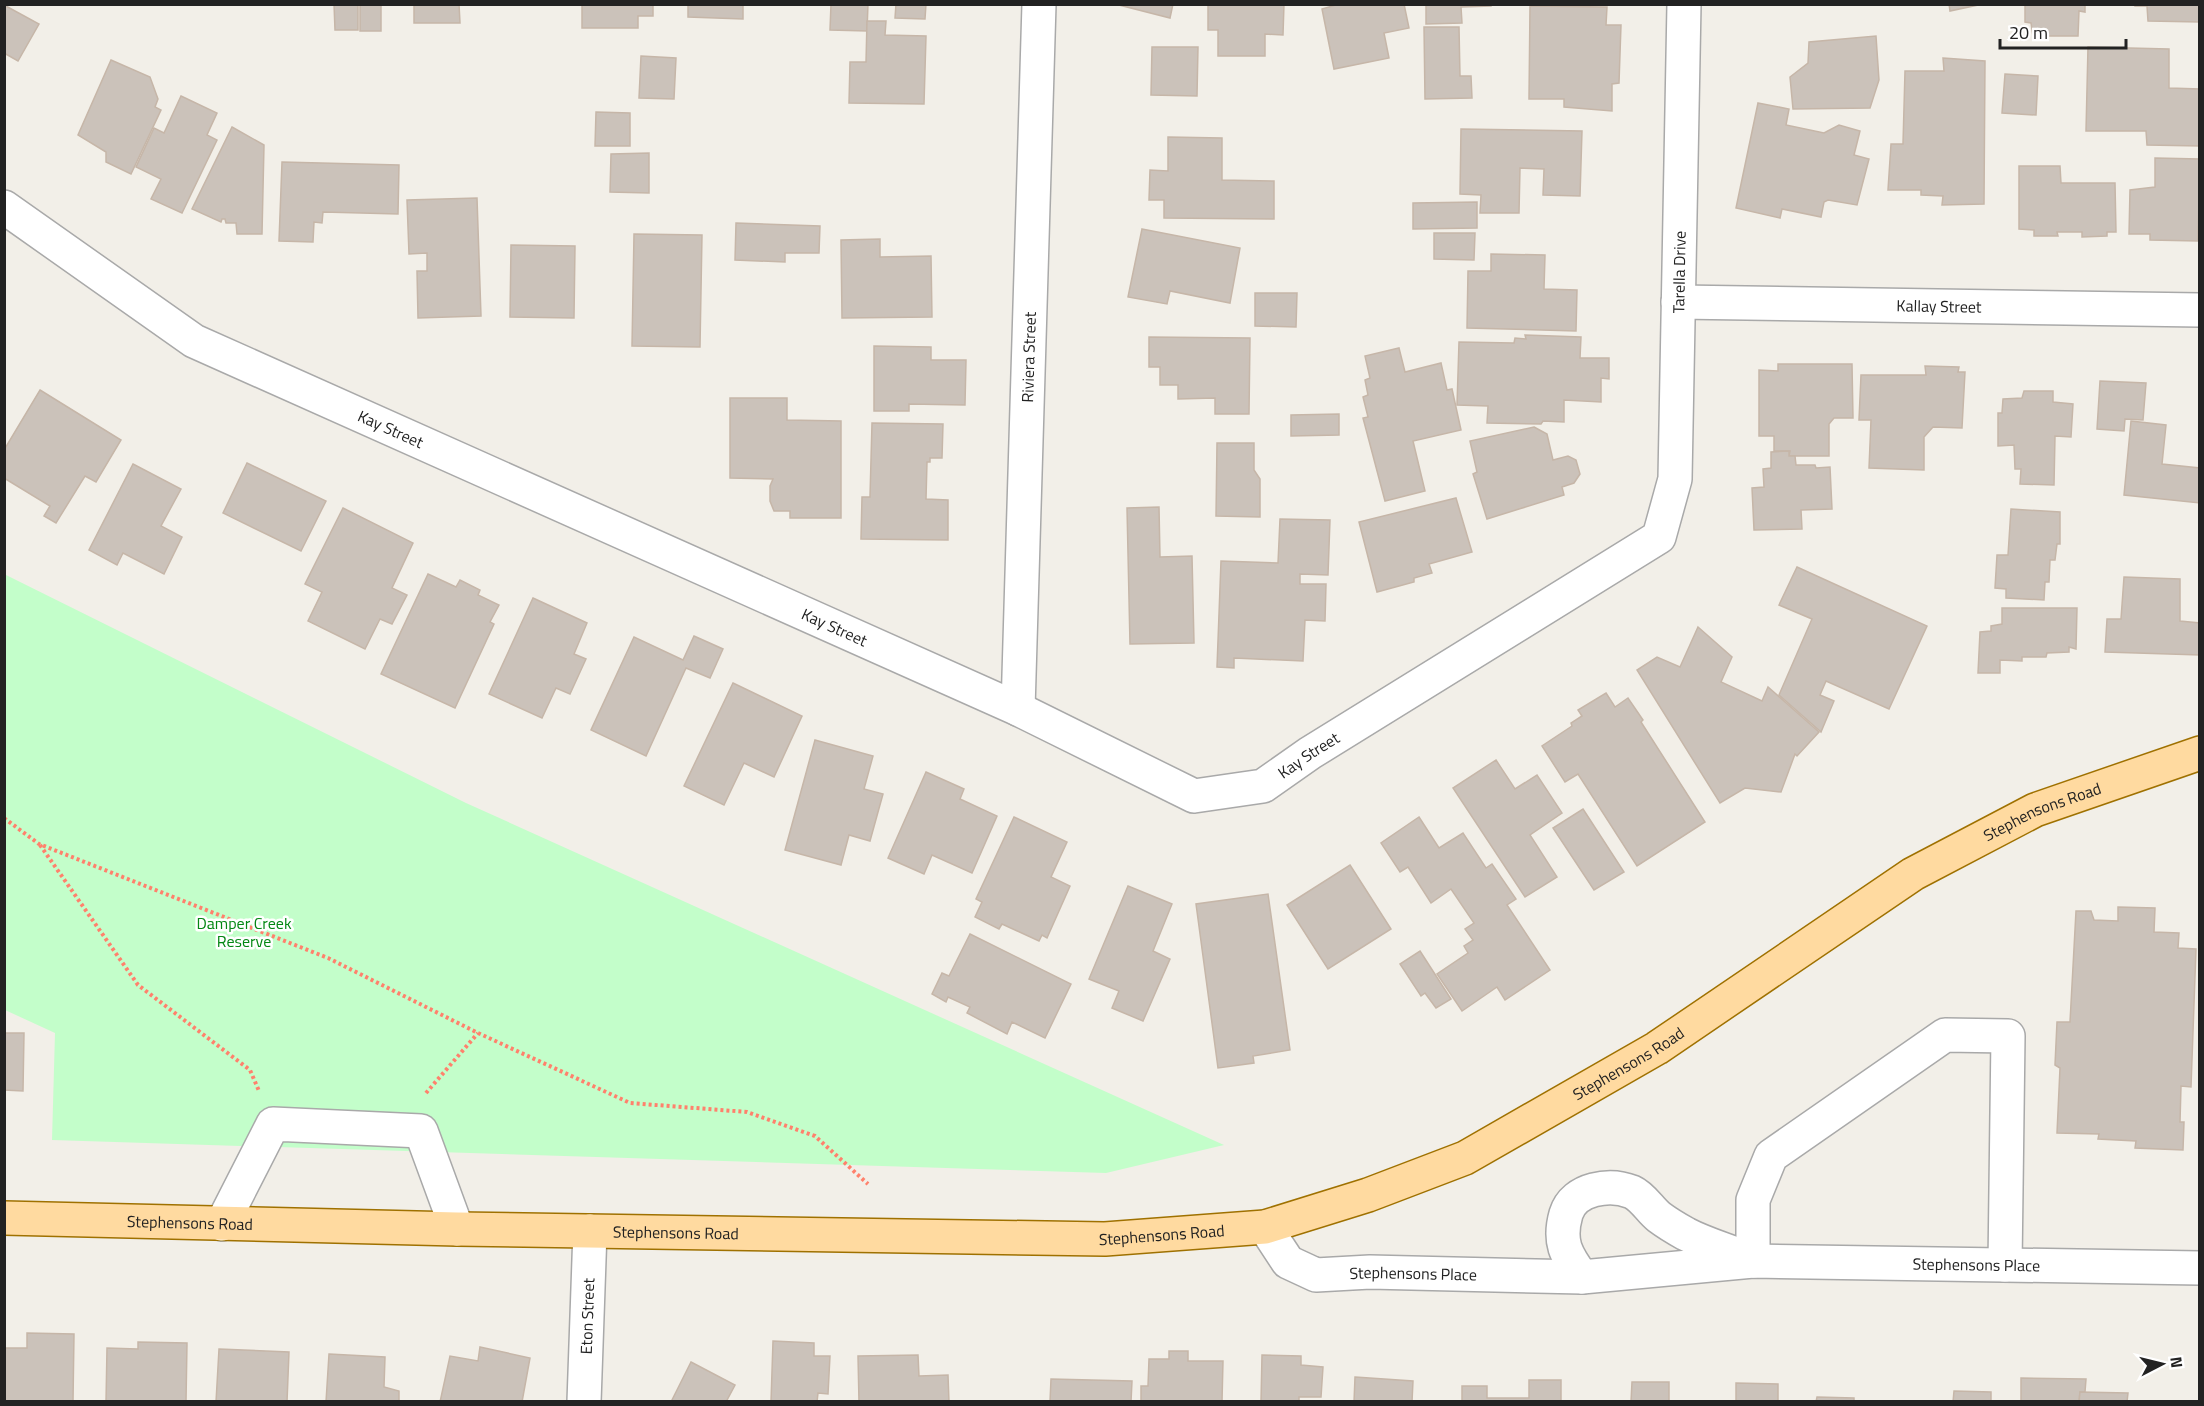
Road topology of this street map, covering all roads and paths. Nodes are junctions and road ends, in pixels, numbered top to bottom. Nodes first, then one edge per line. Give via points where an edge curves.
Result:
1 (1039, 4) edge
2 (1684, 4) edge
3 (4, 207) edge
4 (1678, 302) junction
5 (2199, 310) edge
6 (1659, 537) joint
7 (1018, 709) junction
8 (2199, 753) edge
9 (4, 818) edge
10 (39, 844) junction
11 (478, 1033) junction
12 (273, 1124) junction
13 (394, 1130) junction
14 (868, 1184) dead end
15 (4, 1218) edge
16 (222, 1224) junction
17 (1265, 1227) junction
18 (457, 1229) junction
19 (590, 1231) junction
20 (1753, 1261) junction
21 (2005, 1265) junction
22 (2199, 1268) edge
23 (1582, 1277) junction
24 (584, 1401) edge

1 - 7 street, Riviera Street
2 - 4 street, Tarella Drive
3 - 7 street, Kay Street via 194,341
4 - 5 street, Kallay Street
4 - 6 street, Tarella Drive via 1675,479
6 - 7 street, Kay Street via 1263,786 1194,796
8 - 17 main road, Stephensons Road via 2035,810 1913,874 1657,1048 1465,1158 1368,1196
9 - 10 path
10 - 11 path via 328,958
10 - 12 path via 138,985 250,1070
11 - 13 path
11 - 14 path via 630,1103 747,1112 815,1136
12 - 13 street
12 - 16 street
13 - 18 street via 421,1131
15 - 16 main road, Stephensons Road
16 - 18 main road, Stephensons Road
17 - 19 main road, Stephensons Road via 1105,1239
17 - 23 street, Stephensons Place via 1288,1262 1316,1275 1370,1272
18 - 19 main road, Stephensons Road
19 - 24 street, Eton Street
20 - 21 street, Stephensons Place
20 - 21 street via 1753,1200 1771,1156 1945,1035 1955,1035 2008,1036
20 - 23 street, Stephensons Place
20 - 23 street, Stephensons Place via 1688,1235 1658,1216 1634,1193 1614,1188 1585,1192 1569,1204 1564,1246 1566,1256
21 - 22 street, Stephensons Place

